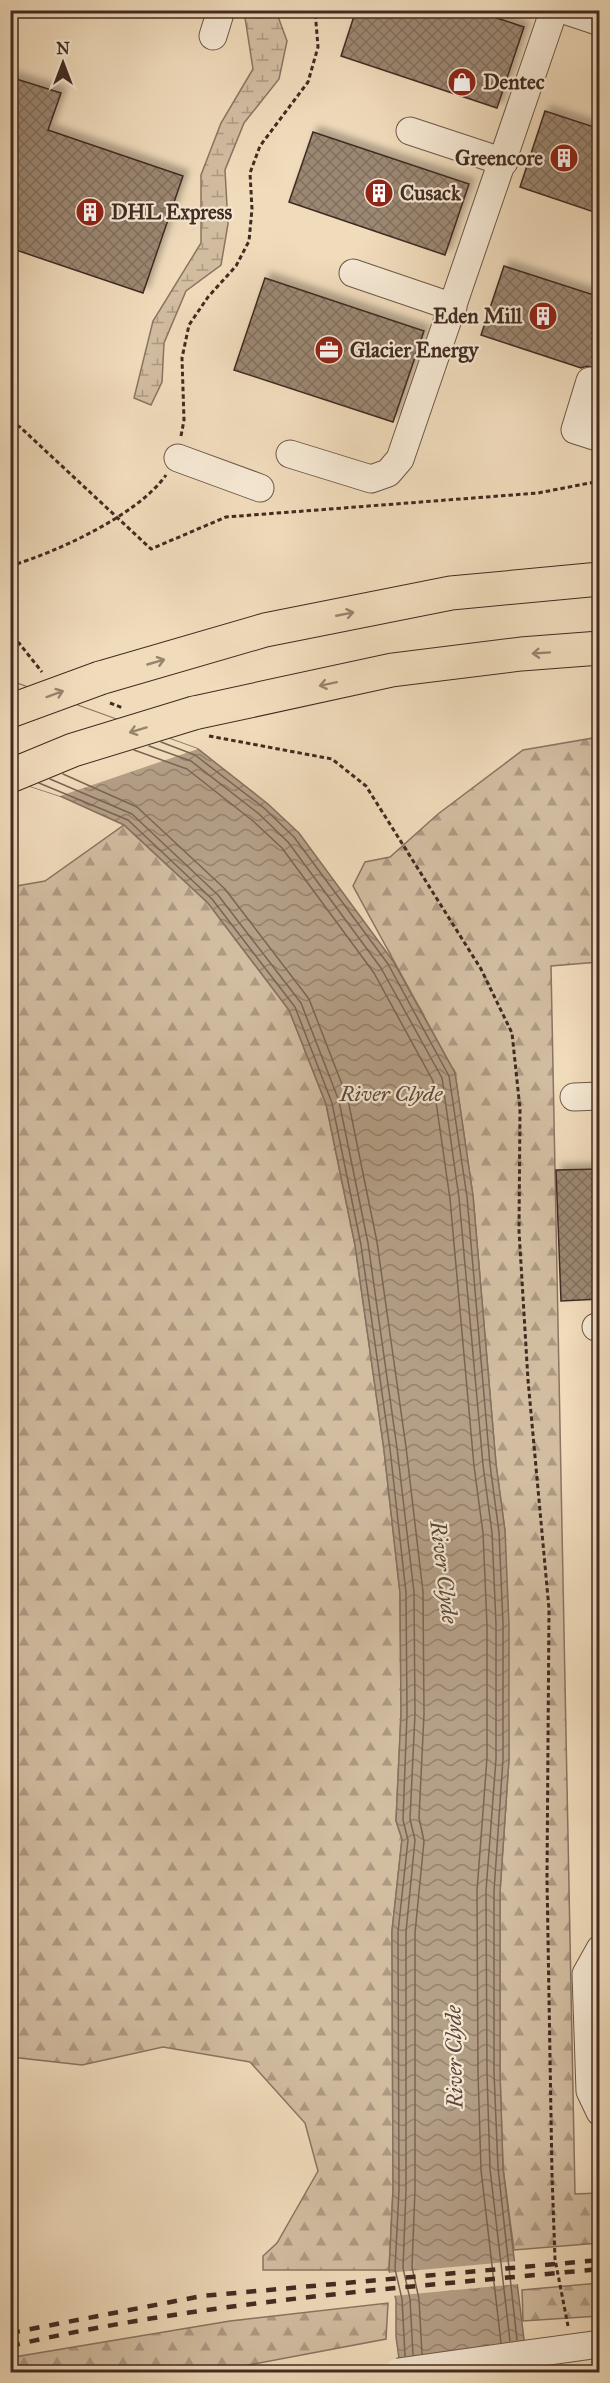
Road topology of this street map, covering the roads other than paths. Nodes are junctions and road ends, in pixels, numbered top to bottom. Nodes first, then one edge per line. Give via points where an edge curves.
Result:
1 (221, 10) edge
2 (554, 10) edge
3 (564, 10) edge
4 (600, 22) edge
5 (213, 36) dead end
6 (410, 131) dead end
7 (504, 162) junction
8 (353, 273) dead end
9 (453, 307) junction
10 (590, 381) dead end
11 (600, 438) edge
12 (290, 454) dead end
13 (178, 458) road end
14 (260, 488) dead end
15 (600, 564) edge
16 (600, 579) edge
17 (451, 593) junction
18 (600, 648) edge
19 (10, 711) edge
20 (10, 776) edge
21 (600, 1948) edge
22 (600, 2112) edge
23 (600, 2344) edge
24 (398, 2373) edge

1 - 5 street
2 - 7 street
3 - 4 street
6 - 7 street
7 - 9 street
8 - 9 street
9 - 12 street via 395,468 371,479
10 - 11 street via 575,430
13 - 14 street
15 - 17 highway
16 - 17 highway
19 -> 17 highway, bridge via 101,689 266,630
18 -> 20 highway, bridge via 392,670 197,724 73,750
21 - 22 street via 586,1974 590,2091
23 - 24 street, bridge

